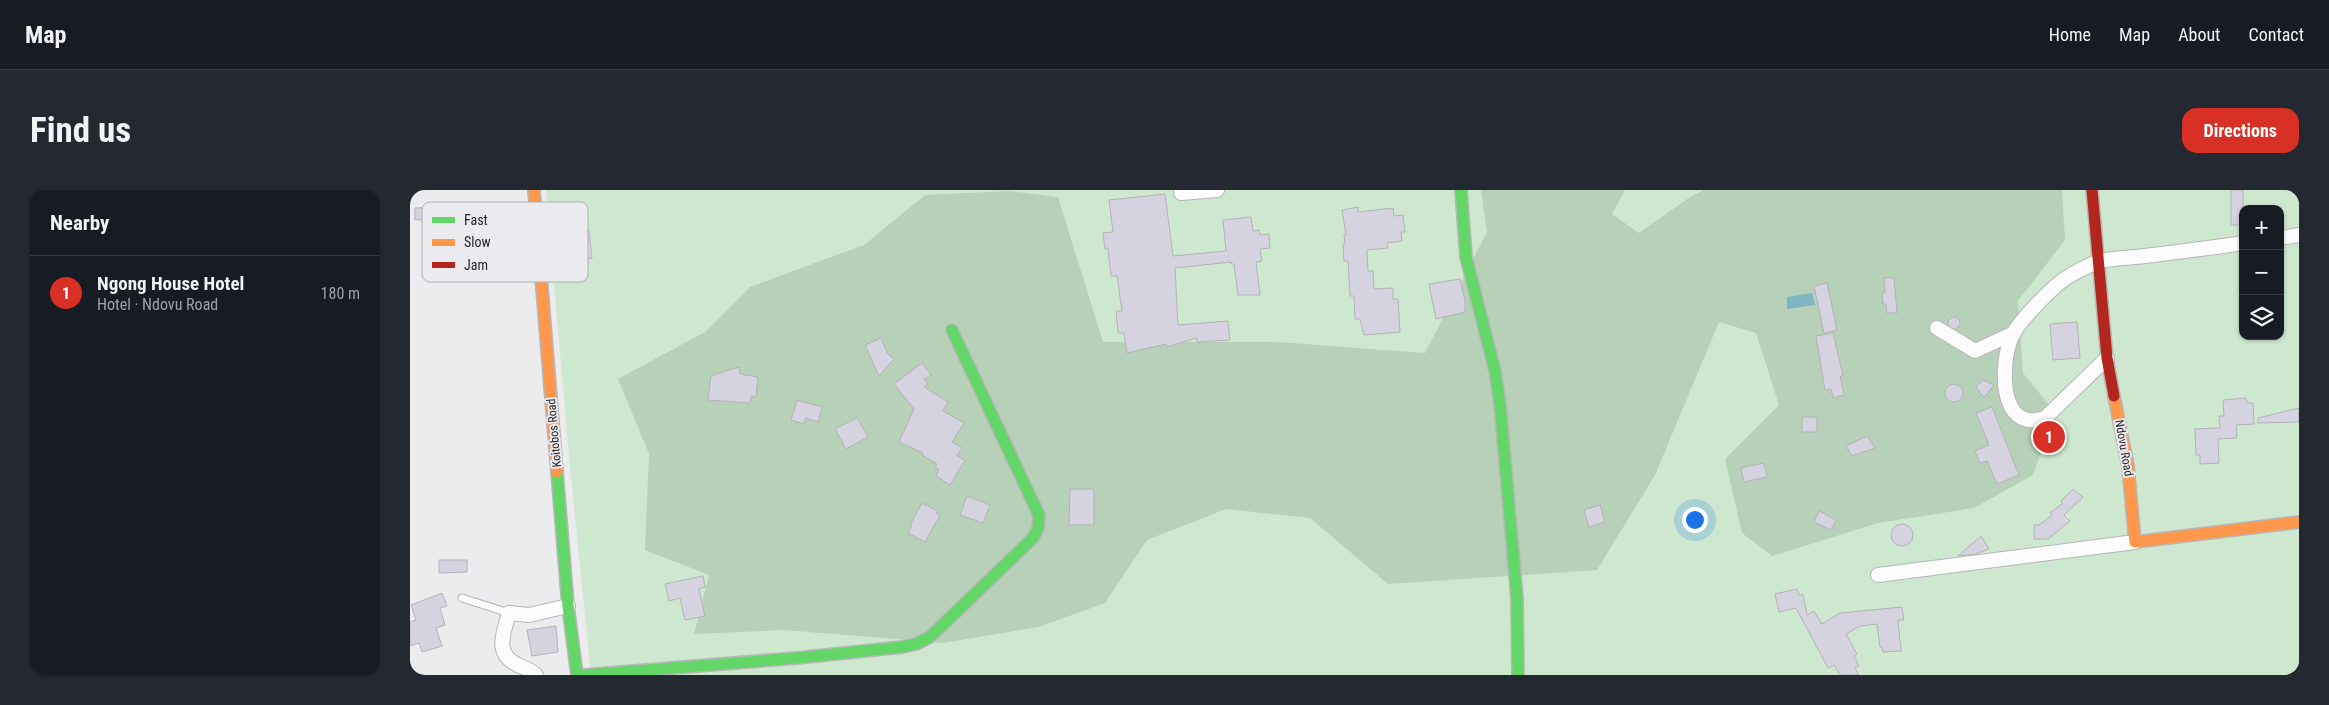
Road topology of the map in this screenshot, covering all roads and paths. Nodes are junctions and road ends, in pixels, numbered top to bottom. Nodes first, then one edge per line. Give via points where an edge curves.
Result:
1 (1217, 190) edge
2 (1461, 190) edge
3 (2092, 190) edge
4 (1181, 193) dead end
5 (2299, 235) edge
6 (2284, 237) edge
7 (2239, 244) edge
8 (2098, 262) junction
9 (542, 282) edge
10 (1937, 328) dead end
11 (952, 330) dead end
12 (2014, 333) junction
13 (2107, 358) junction
14 (2299, 522) edge
15 (2135, 542) junction
16 (1878, 575) dead end
17 (462, 598) dead end
18 (568, 606) junction
19 (508, 613) junction
20 (536, 675) edge
21 (577, 675) edge
22 (585, 675) edge
23 (1518, 675) edge

1 - 4 street
2 - 23 street via 1466,257 1495,371 1500,404 1517,598
3 - 8 street, Ndovu Road
5 - 6 street
7 - 8 street
8 - 12 street via 2068,277 2037,305
8 - 13 street, Ndovu Road
9 - 18 street, Koitobos Road
10 - 12 street via 1975,351
11 - 22 street via 1039,516 1033,538 930,637 902,647
12 - 13 street via 2008,346 2004,372 2006,387 2011,408 2017,416 2027,420 2035,421 2050,415
13 - 15 street, Ndovu Road via 2128,466
14 - 15 street
15 - 16 street
17 - 19 lane
18 - 19 street via 529,615
18 - 21 street, Koitobos Road
19 - 20 street via 501,639 502,651 506,659

